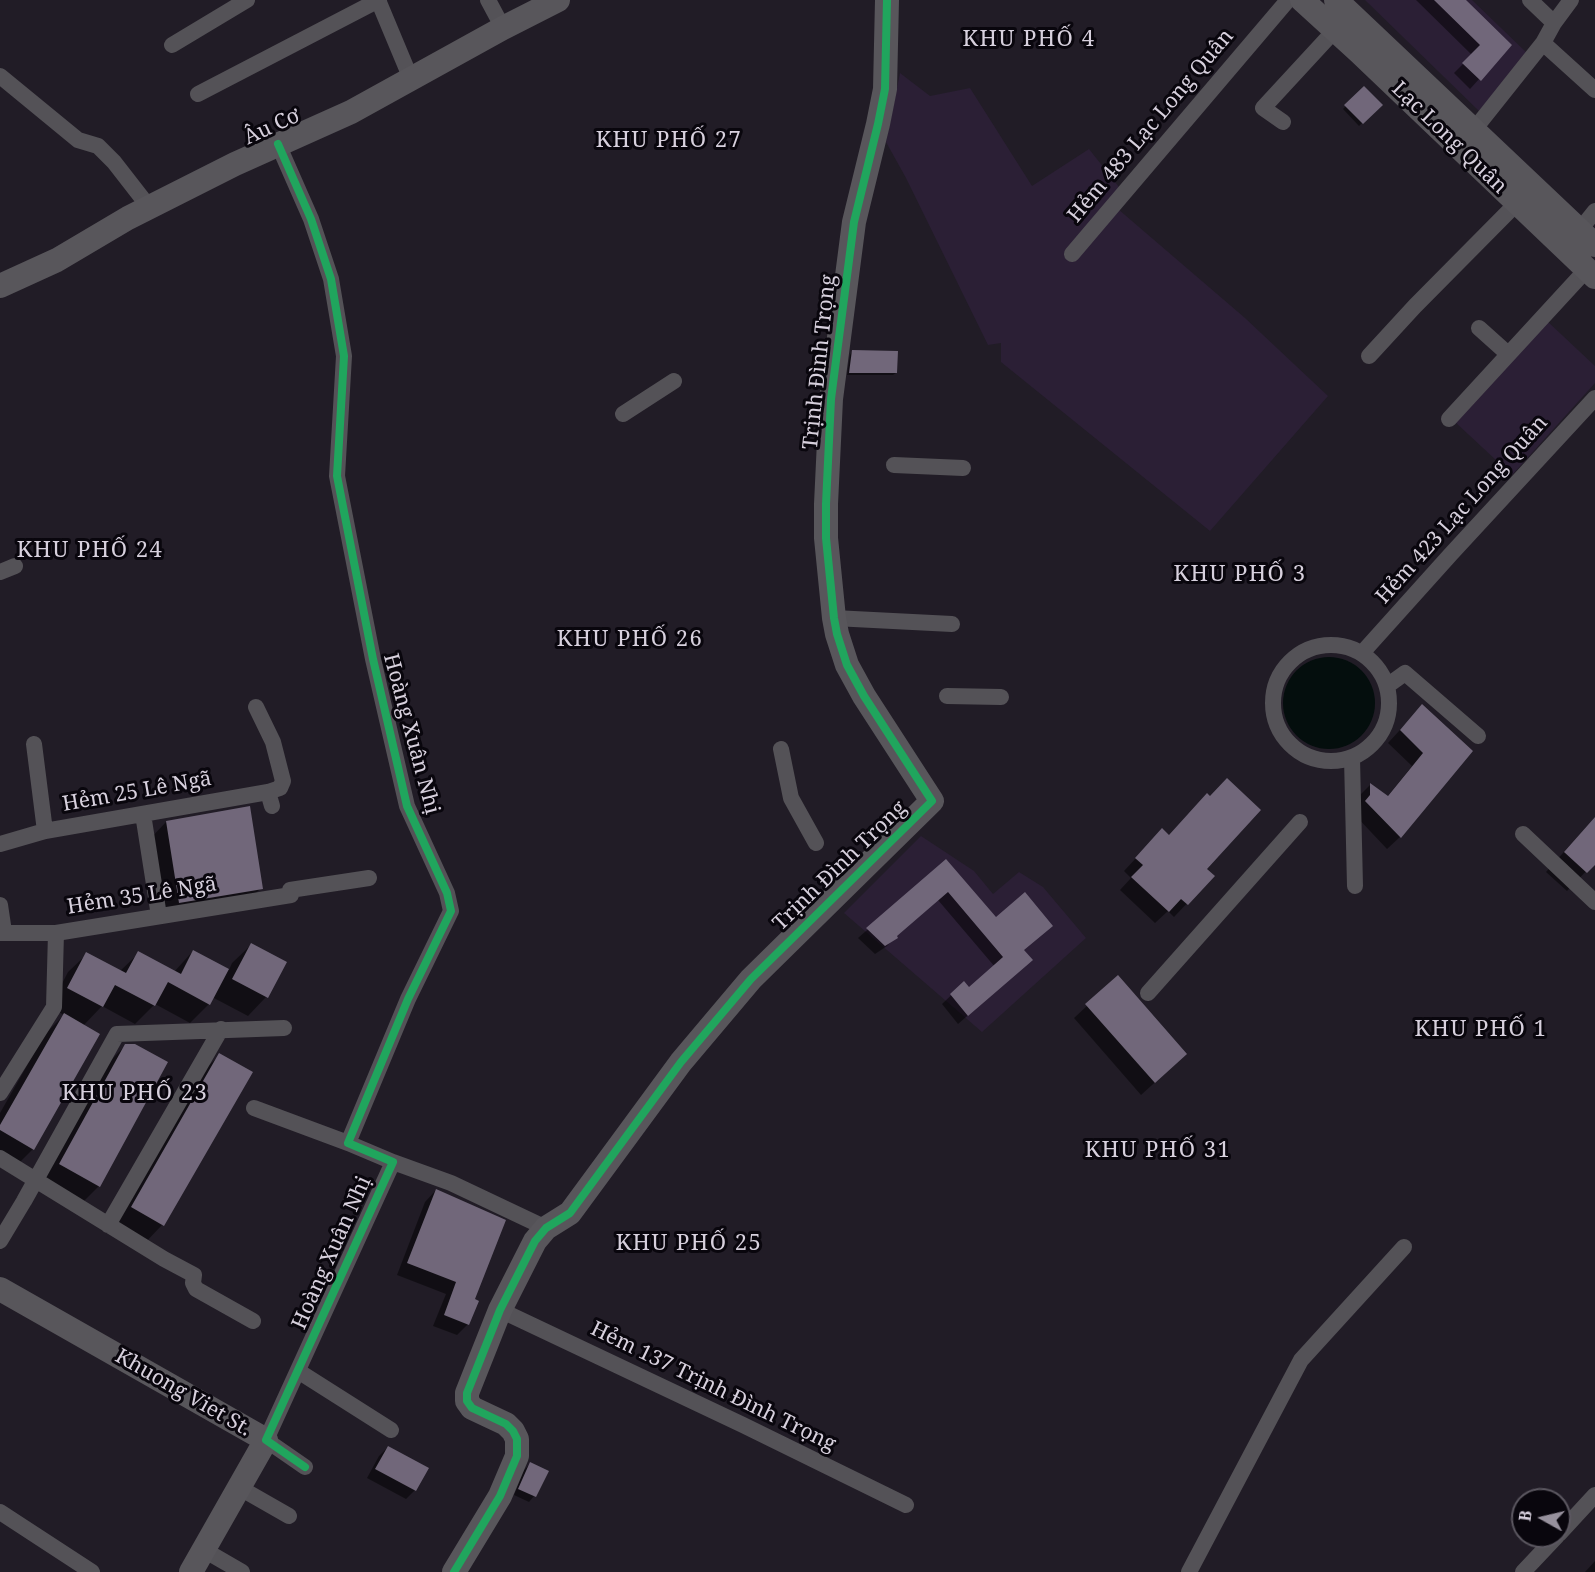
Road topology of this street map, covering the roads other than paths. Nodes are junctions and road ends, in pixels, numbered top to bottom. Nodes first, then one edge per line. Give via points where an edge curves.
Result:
1 (247, 0) edge
2 (379, 0) edge
3 (488, 0) edge
4 (558, 0) edge
5 (886, 0) edge
6 (1288, 0) edge
7 (1302, 0) edge
8 (1336, 0) edge
9 (1530, 0) edge
10 (1571, 0) edge
11 (1554, 23) junction
12 (503, 28) junction
13 (1335, 30) junction
14 (1544, 43) junction
15 (172, 45) dead end
16 (1386, 63) junction
17 (0, 76) edge
18 (411, 79) junction
19 (1595, 90) edge
20 (198, 94) dead end
21 (1282, 122) dead end
22 (1473, 131) junction
23 (278, 144) junction
24 (1517, 203) junction
25 (149, 207) junction
26 (1595, 211) edge
27 (1587, 238) edge
28 (1072, 254) dead end
29 (1591, 273) edge
30 (0, 286) edge
31 (1479, 328) dead end
32 (1508, 354) junction
33 (1369, 356) dead end
34 (674, 381) dead end
35 (1595, 398) edge
36 (624, 414) dead end
37 (1449, 419) dead end
38 (894, 465) dead end
39 (963, 468) dead end
40 (834, 618) junction
41 (952, 624) dead end
42 (1362, 653) junction
43 (1387, 686) junction
44 (947, 696) dead end
45 (1001, 697) dead end
46 (256, 706) dead end
47 (1478, 736) dead end
48 (34, 744) dead end
49 (781, 749) dead end
50 (1352, 758) junction
51 (143, 814) junction
52 (1300, 822) dead end
53 (45, 831) junction
54 (1523, 834) dead end
55 (816, 843) dead end
56 (0, 844) edge
57 (369, 878) dead end
58 (1355, 886) dead end
59 (1595, 902) edge
60 (0, 905) edge
61 (159, 916) junction
62 (2, 932) edge
63 (56, 933) junction
64 (1148, 993) dead end
65 (284, 1028) dead end
66 (221, 1029) junction
67 (0, 1093) edge
68 (254, 1108) dead end
69 (348, 1143) junction
70 (0, 1158) edge
71 (393, 1161) junction
72 (36, 1181) junction
73 (108, 1225) junction
74 (546, 1228) junction
75 (0, 1241) edge
76 (1404, 1247) dead end
77 (0, 1289) edge
78 (500, 1310) junction
79 (253, 1321) dead end
80 (298, 1371) junction
81 (391, 1430) dead end
82 (266, 1440) junction
83 (305, 1467) dead end
84 (240, 1488) junction
85 (1595, 1495) edge
86 (906, 1505) dead end
87 (0, 1512) edge
88 (289, 1516) dead end
89 (1571, 1521) edge
90 (1546, 1548) edge
91 (204, 1550) junction
92 (92, 1572) edge
93 (191, 1572) edge
94 (242, 1572) edge
95 (454, 1572) edge
96 (1189, 1572) edge
97 (1523, 1572) edge

1 - 15 street
2 - 18 street
2 - 20 street
3 - 12 street
4 - 12 street, Âu Cơ
5 - 40 street, Trịnh Đình Trọng via 885,88 854,222 831,399 826,504
6 - 28 street, Hẻm 483 Lạc Long Quân
7 - 13 street, Lạc Long Quân
8 - 16 street, Lạc Long Quân
9 - 11 street
10 - 11 street
11 - 14 street
12 - 18 street, Âu Cơ
13 - 16 street, Lạc Long Quân
13 - 21 street via 1263,108
14 - 19 street
14 - 22 street
16 - 22 street, Lạc Long Quân
16 - 24 street, Lạc Long Quân
17 - 25 street via 78,140 98,146
18 - 23 street, Âu Cơ via 351,112
22 - 27 street, Lạc Long Quân
23 - 25 street, Âu Cơ
23 - 69 street, Hoàng Xuân Nhị via 311,219 331,279 344,356 337,476 407,806 451,910 408,999
24 - 29 street, Lạc Long Quân
24 - 33 street
25 - 30 street, Âu Cơ via 57,260
26 - 27 street
29 - 32 street
31 - 32 street
32 - 37 street
34 - 36 street
35 - 42 street, Hẻm 423 Lạc Long Quân
38 - 39 street
40 - 41 street
40 - 74 street, Trịnh Đình Trọng via 855,681 932,801 764,965 681,1062 570,1213
42 - 43 street via 1382,673
42 - 50 street via 1329,644 1296,655 1283,668 1272,701 1278,729 1297,751 1324,761
43 - 47 street via 1405,673
43 - 50 street via 1387,720 1373,743
44 - 45 street
46 - 51 street, Hẻm 25 Lê Ngã via 273,742 283,781 270,799
48 - 53 street
49 - 55 street via 791,798
50 - 58 street
51 - 53 street, Hẻm 25 Lê Ngã
51 - 61 street
52 - 64 street
53 - 56 street, Hẻm 25 Lê Ngã
54 - 59 street
57 - 61 street, Hẻm 35 Lê Ngã
60 - 62 street
61 - 63 street, Hẻm 35 Lê Ngã
62 - 63 street, Hẻm 35 Lê Ngã
63 - 67 street via 54,1007
65 - 66 street
66 - 72 street via 117,1034
66 - 73 street
68 - 69 street
69 - 71 street, Hoàng Xuân Nhị
70 - 72 street
71 - 74 street via 451,1183
71 - 80 street, Hoàng Xuân Nhị
72 - 73 street
72 - 75 street
73 - 79 street via 194,1275 196,1289
74 - 78 street, Trịnh Đình Trọng via 535,1240
76 - 96 street via 1301,1360
77 - 82 street, Khuong Viet St.
78 - 86 street, Hẻm 137 Trịnh Đình Trọng
78 - 95 street, Trịnh Đình Trọng via 467,1401 472,1408 513,1431 518,1439 517,1456 500,1496
80 - 81 street
80 - 82 street, Hoàng Xuân Nhị
82 - 83 street
82 - 84 street, Khuong Viet St.
84 - 88 street
84 - 91 street, Khuong Viet St.
85 - 89 street
87 - 92 street
90 - 97 street
91 - 93 street, Khuong Viet St.
91 - 94 street

